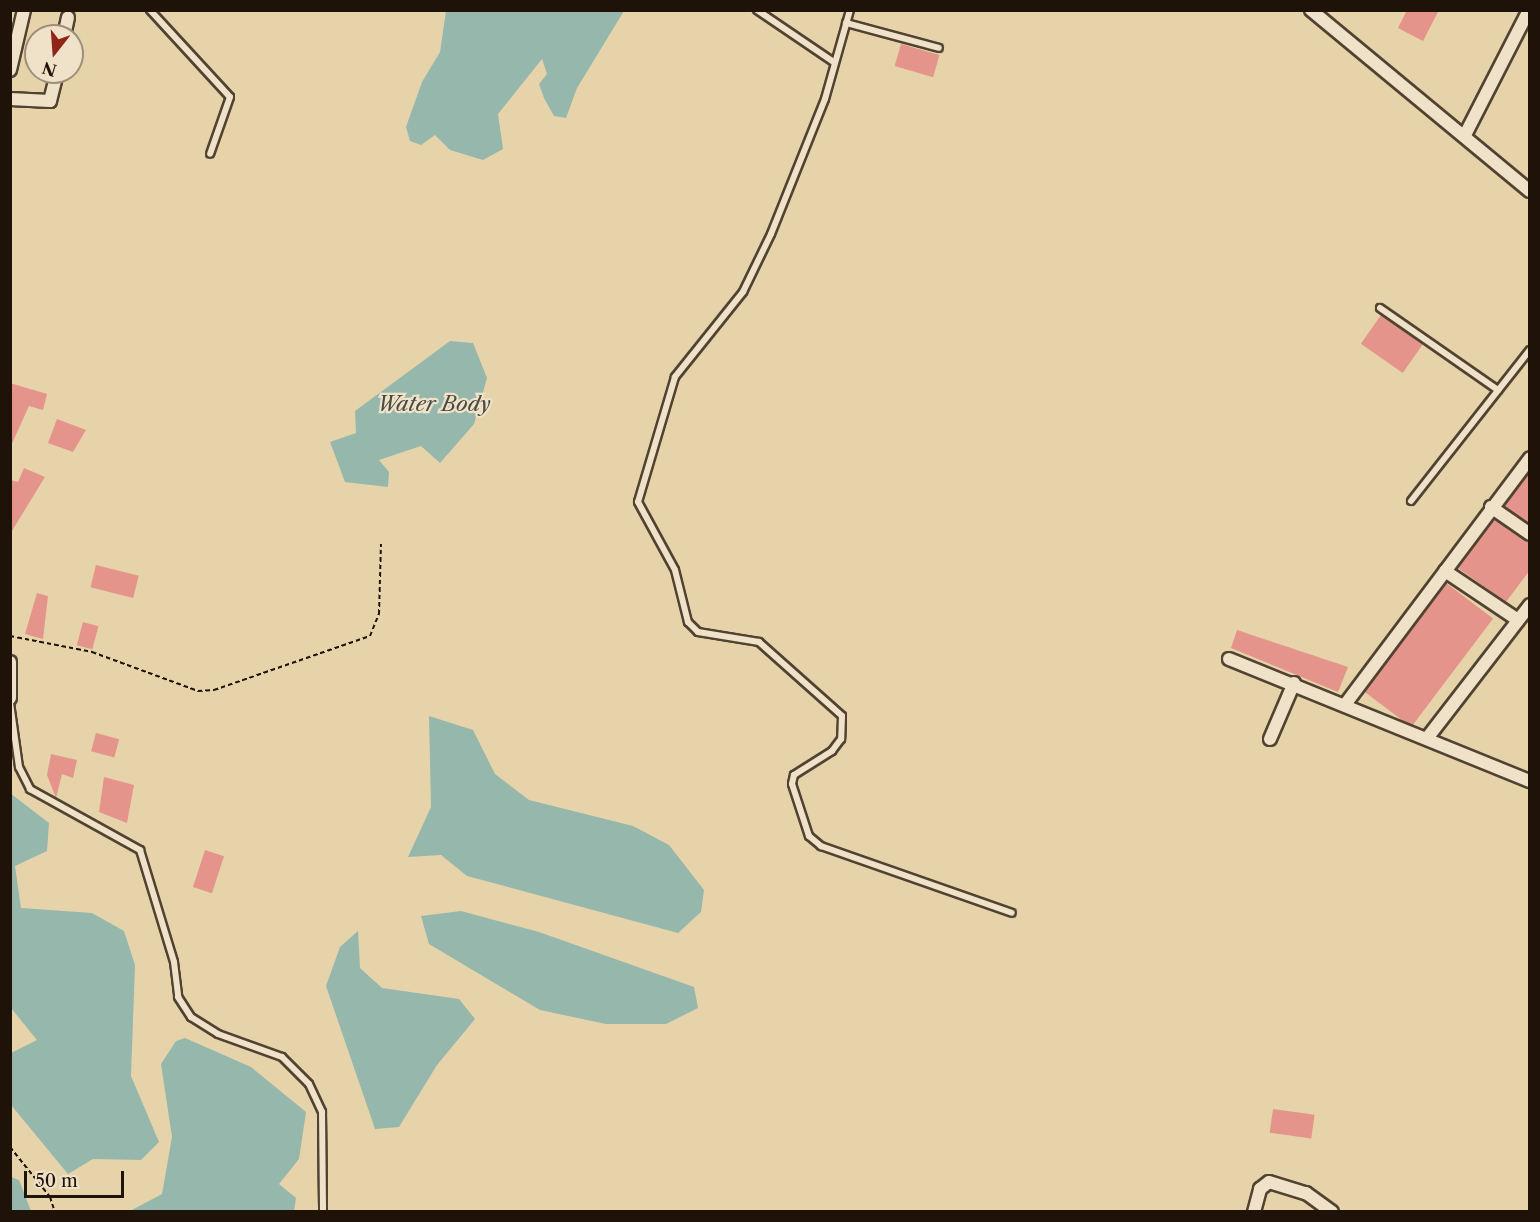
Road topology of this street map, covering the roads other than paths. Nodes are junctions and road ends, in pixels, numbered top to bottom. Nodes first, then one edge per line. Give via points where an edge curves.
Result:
1 (24, 10) edge
2 (150, 10) edge
3 (757, 10) edge
4 (850, 10) edge
5 (1311, 10) edge
6 (1529, 10) edge
7 (68, 17) dead end
8 (846, 23) junction
9 (67, 24) edge
10 (939, 48) dead end
11 (835, 63) junction
12 (10, 70) edge
13 (54, 84) edge
14 (10, 99) edge
15 (1465, 135) junction
16 (210, 154) dead end
17 (1530, 191) edge
18 (1380, 308) dead end
19 (1530, 350) edge
20 (1498, 390) junction
21 (1530, 458) edge
22 (1411, 501) dead end
23 (1491, 507) junction
24 (1530, 534) edge
25 (1445, 571) junction
26 (1530, 605) edge
27 (1518, 620) junction
28 (1229, 658) dead end
29 (10, 662) edge
30 (1294, 683) junction
31 (10, 698) edge
32 (1347, 702) junction
33 (10, 704) edge
34 (1428, 737) junction
35 (1270, 739) dead end
36 (1530, 781) edge
37 (1012, 913) dead end
38 (323, 1212) edge
39 (1254, 1212) edge
40 (1332, 1212) edge

1 - 12 street
2 - 16 lane via 230,97
3 - 11 lane
4 - 8 lane
5 - 15 street
6 - 15 street
7 - 9 street
8 - 10 lane
8 - 11 lane
11 - 37 lane via 755,272 675,377 638,502 675,570 688,622 698,632 759,642 842,716 841,740 832,751 794,775 792,784 809,836 821,846
13 - 14 street via 50,101
15 - 17 street
18 - 20 lane
19 - 20 lane
20 - 22 lane
21 - 23 street
23 - 24 street
23 - 25 street
25 - 27 street
25 - 32 street
26 - 27 street
27 - 34 street
28 - 30 street
29 - 31 street
30 - 32 street
30 - 35 street
32 - 34 street
33 - 38 lane via 19,767 30,789 140,850 174,962 178,996 191,1017 218,1034 282,1057 309,1084 322,1113
34 - 36 street
39 - 40 street via 1260,1189 1269,1182 1306,1193

